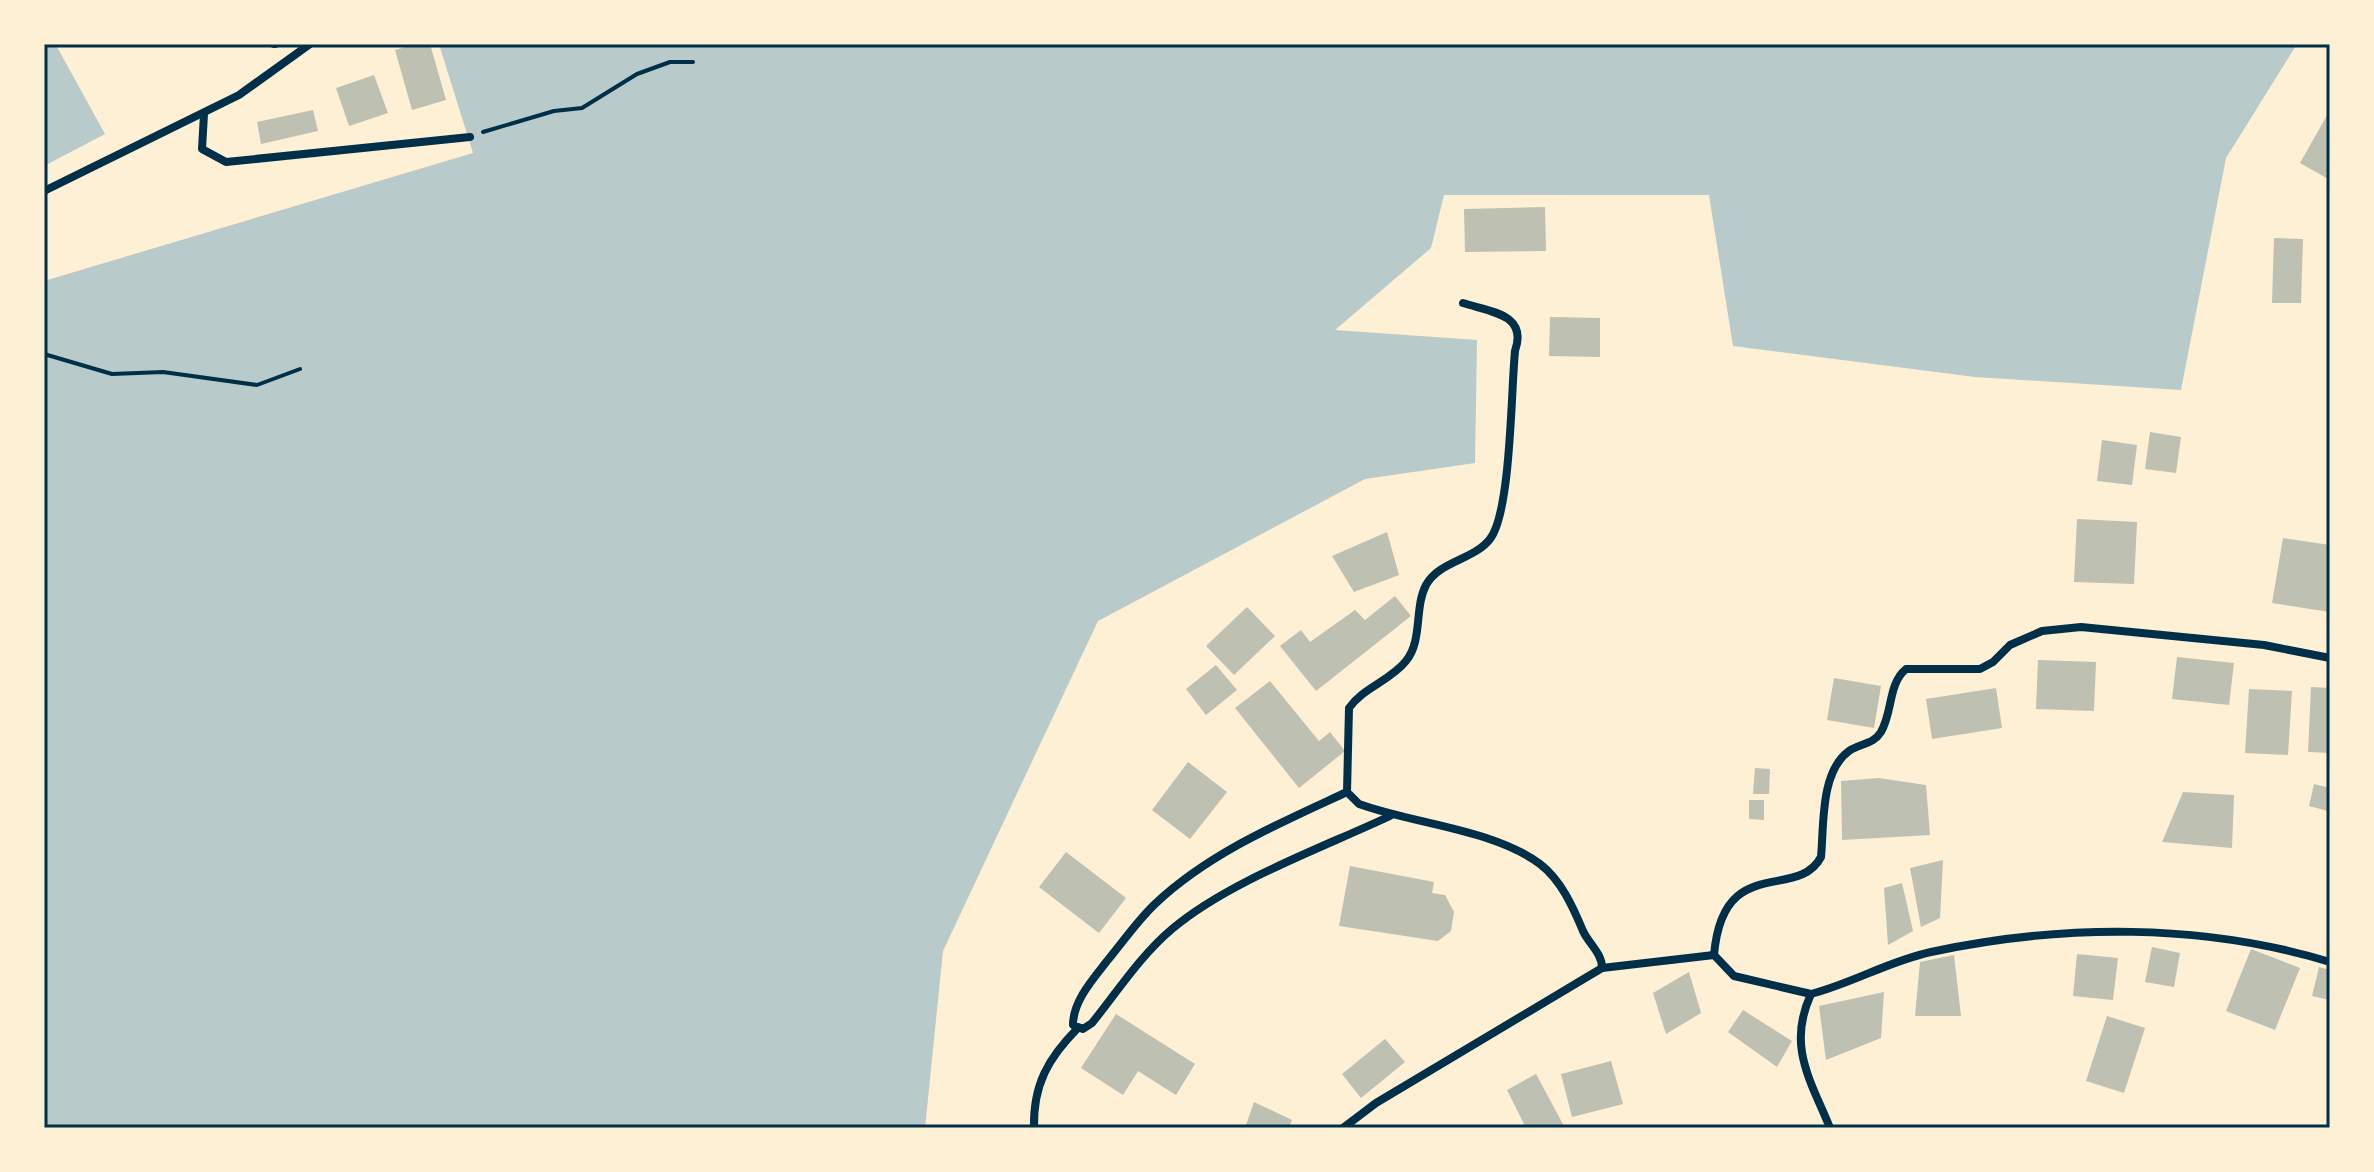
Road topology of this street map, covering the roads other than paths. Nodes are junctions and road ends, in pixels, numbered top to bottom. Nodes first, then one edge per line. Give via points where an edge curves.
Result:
1 (310, 44) edge
2 (204, 114) junction
3 (470, 137) road end
4 (44, 191) edge
5 (1463, 303) dead end
6 (2330, 658) edge
7 (1347, 792) junction
8 (1390, 816) junction
9 (1714, 955) junction
10 (2330, 962) edge
11 (1602, 968) junction
12 (1811, 994) junction
13 (1078, 1028) junction
14 (1034, 1128) edge
15 (1343, 1128) edge
16 (1830, 1128) edge

1 - 2 street
2 - 3 street via 202,149 226,162
2 - 4 street
5 - 7 street via 1503,316 1520,337 1498,527 1471,556 1428,581 1406,662 1349,708
6 - 9 street via 2264,645 2081,627 2042,631 2010,645 1980,669 1906,669 1897,677 1881,732 1849,751 1831,776 1821,857 1814,869 1744,890 1717,928
7 - 8 street via 1359,804
7 - 13 street via 1242,843 1161,898 1083,995 1073,1017
8 - 11 street via 1510,846 1542,865 1567,896 1602,958
8 - 13 street via 1200,909 1154,945 1092,1023
9 - 11 street
9 - 12 street via 1734,976
10 - 12 street via 2247,941 2083,932 1930,952
11 - 15 street via 1463,1049
12 - 16 street via 1799,1021 1800,1043
13 - 14 street via 1056,1049 1041,1076

